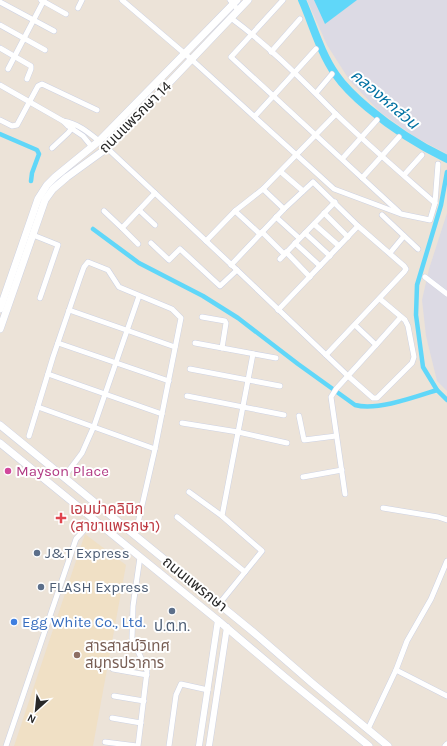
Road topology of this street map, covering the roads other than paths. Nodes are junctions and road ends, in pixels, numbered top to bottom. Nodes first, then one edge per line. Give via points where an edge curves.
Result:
1 (43, 0) edge
2 (82, 0) edge
3 (122, 0) edge
4 (248, 0) edge
5 (283, 0) edge
6 (0, 2) edge
7 (234, 4) edge
8 (78, 8) dead end
9 (66, 14) dead end
10 (231, 18) junction
11 (300, 19) dead end
12 (33, 20) junction
13 (0, 25) edge
14 (54, 31) dead end
15 (252, 33) junction
16 (24, 38) junction
17 (0, 48) edge
18 (316, 49) dead end
19 (45, 50) dead end
20 (272, 52) junction
21 (184, 54) junction
22 (14, 56) junction
23 (191, 59) junction
24 (8, 69) dead end
25 (294, 73) junction
26 (332, 74) dead end
27 (27, 79) dead end
28 (1, 87) edge
29 (316, 93) junction
30 (274, 95) junction
31 (30, 102) junction
32 (96, 110) dead end
33 (336, 114) junction
34 (255, 116) junction
35 (0, 120) edge
36 (377, 120) dead end
37 (73, 126) junction
38 (106, 134) junction
39 (316, 135) junction
40 (399, 136) dead end
41 (361, 137) junction
42 (99, 141) junction
43 (114, 141) junction
44 (92, 147) junction
45 (52, 148) dead end
46 (107, 148) junction
47 (99, 154) junction
48 (297, 154) junction
49 (422, 155) dead end
50 (382, 156) junction
51 (342, 159) junction
52 (438, 164) dead end
53 (281, 172) junction
54 (404, 175) junction
55 (362, 178) junction
56 (263, 190) junction
57 (303, 191) junction
58 (155, 193) junction
59 (334, 202) junction
60 (435, 203) junction
61 (284, 209) junction
62 (139, 210) junction
63 (104, 212) dead end
64 (235, 212) junction
65 (324, 213) junction
66 (401, 214) junction
67 (382, 215) dead end
68 (276, 217) junction
69 (314, 224) junction
70 (155, 225) dead end
71 (358, 226) junction
72 (122, 228) junction
73 (261, 233) junction
74 (305, 233) junction
75 (33, 235) junction
76 (404, 236) junction
77 (348, 237) junction
78 (297, 240) junction
79 (206, 241) junction
80 (151, 243) dead end
81 (138, 244) dead end
82 (339, 246) junction
83 (418, 249) dead end
84 (285, 253) junction
85 (390, 253) junction
86 (330, 256) junction
87 (280, 259) dead end
88 (231, 265) junction
89 (320, 266) junction
90 (237, 270) junction
91 (310, 277) junction
92 (425, 277) dead end
93 (447, 294) edge
94 (139, 296) junction
95 (40, 298) dead end
96 (380, 299) junction
97 (0, 309) edge
98 (69, 310) junction
99 (278, 310) junction
100 (202, 317) dead end
101 (401, 317) junction
102 (355, 325) junction
103 (0, 329) edge
104 (127, 330) junction
105 (58, 343) junction
106 (194, 343) dead end
107 (376, 345) junction
108 (175, 347) junction
109 (222, 348) junction
110 (253, 354) junction
111 (326, 355) junction
112 (276, 358) dead end
113 (116, 363) junction
114 (190, 369) dead end
115 (48, 374) junction
116 (348, 376) junction
117 (248, 379) junction
118 (169, 381) junction
119 (280, 386) dead end
120 (105, 393) junction
121 (187, 396) dead end
122 (38, 407) junction
123 (243, 407) junction
124 (162, 414) junction
125 (284, 415) dead end
126 (299, 416) dead end
127 (182, 423) dead end
128 (0, 425) edge
129 (94, 426) junction
130 (238, 432) junction
131 (28, 436) dead end
132 (336, 436) junction
133 (287, 443) dead end
134 (1, 446) edge
135 (155, 449) junction
136 (342, 470) junction
137 (64, 477) junction
138 (303, 477) dead end
139 (189, 492) dead end
140 (345, 494) dead end
141 (383, 508) dead end
142 (222, 516) junction
143 (177, 518) dead end
144 (94, 519) junction
145 (447, 520) edge
146 (138, 523) dead end
147 (140, 557) junction
148 (447, 561) edge
149 (246, 572) junction
150 (219, 604) junction
151 (218, 620) junction
152 (227, 627) junction
153 (285, 659) junction
154 (113, 669) dead end
155 (276, 670) junction
156 (396, 670) junction
157 (147, 675) junction
158 (208, 690) junction
159 (114, 696) dead end
160 (447, 696) edge
161 (144, 701) junction
162 (112, 718) dead end
163 (141, 722) junction
164 (368, 729) junction
165 (105, 742) dead end
166 (6, 746) edge
167 (138, 746) edge
168 (169, 746) edge
169 (199, 746) edge
170 (208, 746) edge
171 (369, 746) edge
172 (388, 746) edge

1 - 9 street
1 - 12 street
2 - 8 street
3 - 21 street
4 - 7 main road, ถนนแพรกษา 14
5 - 15 street
6 - 12 street
7 - 10 main road, ถนนแพรกษา 14
7 - 21 main road, ถนนแพรกษา 14
10 - 15 street
10 - 23 main road, ถนนแพรกษา 14
11 - 20 street
12 - 14 street
12 - 16 street
13 - 16 street
15 - 20 street
15 - 30 street via 231,56
16 - 19 street
16 - 22 street
17 - 22 street
18 - 25 street
20 - 25 street
21 - 23 street
21 - 38 main road, ถนนแพรกษา 14
22 - 24 street
22 - 27 street via 31,66
23 - 34 street
23 - 43 main road, ถนนแพรกษา 14
25 - 29 street
25 - 30 street
26 - 29 street
28 - 31 street
29 - 33 street
30 - 34 street
30 - 39 street
31 - 32 street via 38,86 42,84
31 - 35 street via 17,125 12,126
31 - 37 street
33 - 39 street
33 - 41 street
34 - 48 street
36 - 41 street
37 - 42 street via 85,130
37 - 44 street
37 - 45 street
38 - 42 main road, ถนนแพรกษา 14
38 - 43 main road
39 - 48 street
39 - 51 street
40 - 50 street
41 - 50 street
41 - 51 street
42 - 44 main road, ถนนแพรกษา 14
43 - 46 main road, ถนนแพรกษา 14
44 - 47 main road
44 - 97 main road, ถนนแพรกษา 14 via 55,177 38,199
46 - 47 main road, ถนนแพรกษา 14
46 - 58 street
47 - 75 main road, ถนนแพรกษา 14 via 53,189 45,200
48 - 53 street
48 - 66 street via 334,189
49 - 54 street
50 - 54 street
50 - 55 street
51 - 55 street
52 - 60 street
53 - 56 street
53 - 57 street
54 - 60 street
55 - 66 street
56 - 61 street
56 - 64 street
57 - 59 street via 313,182
57 - 61 street
58 - 62 street
58 - 79 street
59 - 65 street
59 - 71 street
60 - 66 street via 430,220
61 - 68 street
62 - 70 street
62 - 72 street
63 - 72 street
64 - 73 street
64 - 79 street
65 - 69 street
65 - 77 street
67 - 76 street
68 - 73 street
68 - 78 street
69 - 74 street
69 - 82 street
71 - 77 street
71 - 85 street
72 - 81 street
73 - 84 street
73 - 88 street
74 - 78 street
74 - 86 street
75 - 95 street via 58,245
75 - 103 main road, ถนนแพรกษา 14
76 - 83 street
76 - 85 street
77 - 82 street
78 - 84 street
78 - 89 street
79 - 88 street
80 - 90 street via 169,260 180,249 220,286
82 - 86 street
84 - 87 street
84 - 91 street
85 - 96 street via 406,269
86 - 89 street
88 - 90 street
89 - 91 street
90 - 99 street
91 - 99 street
92 - 93 street
94 - 98 street via 119,287 108,270 90,261 84,267
94 - 104 street
94 - 108 street via 172,309 181,318
96 - 101 street
96 - 102 street
98 - 104 street
98 - 105 street
99 - 111 street
100 - 109 street via 225,321
101 - 107 street
101 - 116 street via 408,326 414,357 412,363 377,398 373,398
102 - 107 street
102 - 111 street
104 - 108 street
104 - 113 street
105 - 113 street
105 - 115 street
106 - 109 street
107 - 116 street
108 - 118 street
109 - 110 street
110 - 112 street
110 - 117 street
111 - 116 street
113 - 118 street
113 - 120 street
114 - 117 street
115 - 120 street
115 - 122 street
116 - 132 street via 331,397
117 - 119 street
117 - 123 street
118 - 124 street
120 - 124 street
120 - 129 street
121 - 123 street
122 - 129 street
122 - 131 street
123 - 125 street
123 - 130 street
124 - 135 street
126 - 132 street via 304,440
127 - 130 street
128 - 137 main road, ถนนแพรกษา
129 - 135 street
129 - 137 street via 82,453
130 - 133 street
130 - 142 street
132 - 136 street
134 - 144 main road, ถนนแพรกษา
135 - 146 street
136 - 138 street
136 - 140 street
137 - 150 main road, ถนนแพรกษา
139 - 142 street
141 - 145 street
142 - 149 street via 262,551
143 - 149 street
144 - 147 main road, ถนนแพรกษา
144 - 166 street via 76,539
147 - 151 main road, ถนนแพรกษา
147 - 157 street via 133,606 132,638
148 - 156 street via 431,599 407,641
149 - 150 street
150 - 153 main road, ถนนแพรกษา
151 - 152 main road, ถนนแพรกษา
151 - 158 street
152 - 155 main road, ถนนแพรกษา
152 - 170 street
153 - 155 main road
153 - 164 main road, ถนนแพรกษา
154 - 157 street
155 - 171 main road, ถนนแพรกษา
156 - 160 street
156 - 164 street
157 - 161 street
158 - 168 street via 180,684
158 - 169 street
159 - 161 street
161 - 163 street
162 - 163 street
163 - 167 street
164 - 172 main road, ถนนแพรกษา
165 - 167 street

